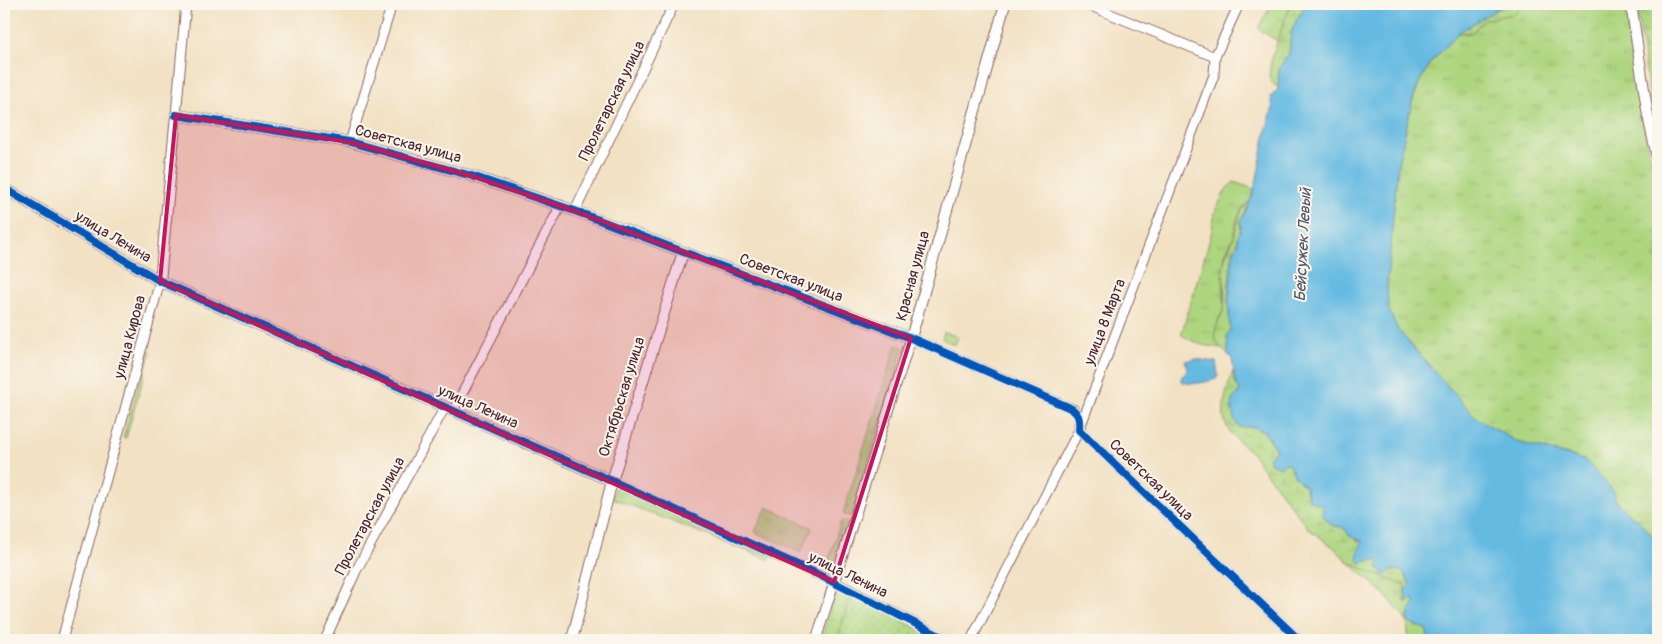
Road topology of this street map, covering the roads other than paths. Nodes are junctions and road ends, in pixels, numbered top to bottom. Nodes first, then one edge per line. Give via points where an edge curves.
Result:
1 (4, 4) edge
2 (186, 4) edge
3 (392, 4) edge
4 (674, 4) edge
5 (1004, 4) edge
6 (1086, 4) edge
7 (1239, 4) edge
8 (1631, 4) edge
9 (4, 17) edge
10 (1215, 57) junction
11 (176, 115) junction
12 (350, 142) junction
13 (1658, 161) edge
14 (4, 188) edge
15 (561, 206) junction
16 (575, 211) junction
17 (683, 252) junction
18 (160, 281) junction
19 (911, 338) junction
20 (449, 409) junction
21 (1079, 430) junction
22 (612, 481) junction
23 (834, 582) junction
24 (62, 640) edge
25 (325, 640) edge
26 (572, 640) edge
27 (816, 640) edge
28 (948, 640) edge
29 (971, 640) edge
30 (1299, 640) edge

1 - 9 street
2 - 11 street, улица Кирова
3 - 12 street
4 - 16 street, Пролетарская улица
5 - 19 street, Красная улица
6 - 10 street
7 - 10 street, улица 8 Марта
8 - 13 street
10 - 21 street, улица 8 Марта via 1214,75
11 - 12 street, Советская улица
11 - 18 street, улица Кирова
12 - 15 street, Советская улица via 472,176
14 - 18 street, улица Ленина
15 - 16 street, Советская улица
15 - 20 street, Пролетарская улица
16 - 17 street, Советская улица
17 - 19 street, Советская улица
17 - 22 street, Октябрьская улица
18 - 20 street, улица Ленина
18 - 24 street, улица Кирова
19 - 21 street, Советская улица via 1073,409 1079,416
19 - 23 street, Красная улица
20 - 22 street, улица Ленина
20 - 25 street, Пролетарская улица via 356,571
21 - 29 street, улица 8 Марта
21 - 30 street, Советская улица
22 - 23 street, улица Ленина
22 - 26 street, Октябрьская улица
23 - 27 street, Красная улица
23 - 28 street, улица Ленина

